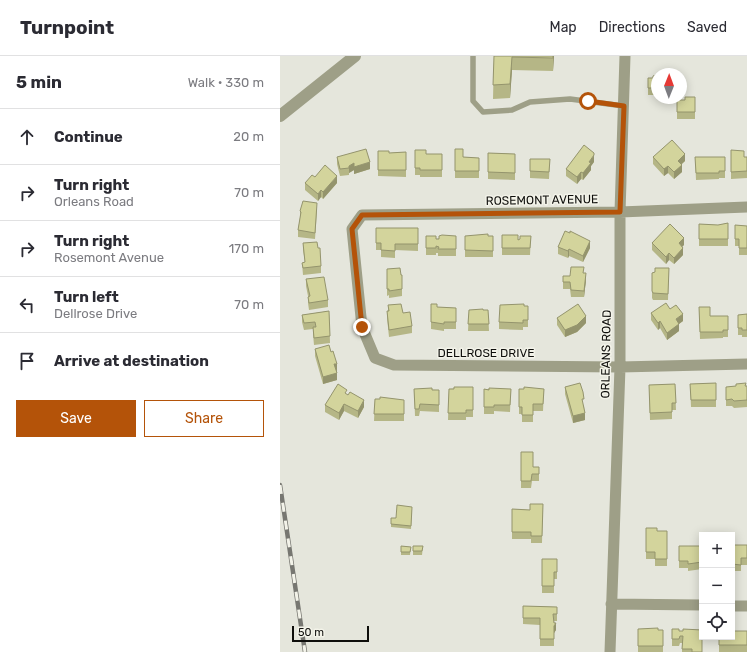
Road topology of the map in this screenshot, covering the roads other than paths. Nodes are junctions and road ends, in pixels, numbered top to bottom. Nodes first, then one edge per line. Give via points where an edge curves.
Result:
1 (355, 56) edge
2 (473, 56) edge
3 (625, 56) edge
4 (624, 106) junction
5 (280, 116) edge
6 (747, 207) edge
7 (620, 212) junction
8 (362, 215) joint
9 (747, 364) edge
10 (620, 367) junction
11 (611, 604) junction
12 (699, 605) edge
13 (735, 606) edge
14 (747, 606) edge
15 (610, 652) edge

1 - 5 street
2 - 4 lane via 473,101 483,112 512,110 530,102 570,99
3 - 4 street, ORLEANS ROAD
4 - 7 street, ORLEANS ROAD
6 - 7 street, ROSEMONT AVENUE
7 - 8 street, ROSEMONT AVENUE
7 - 10 street, ORLEANS ROAD
8 - 10 street, DELLROSE DRIVE via 352,229 362,327 374,358 394,365
9 - 10 street, DELLROSE DRIVE
10 - 11 street, ORLEANS ROAD
11 - 12 street
11 - 15 street, ORLEANS ROAD
13 - 14 street

